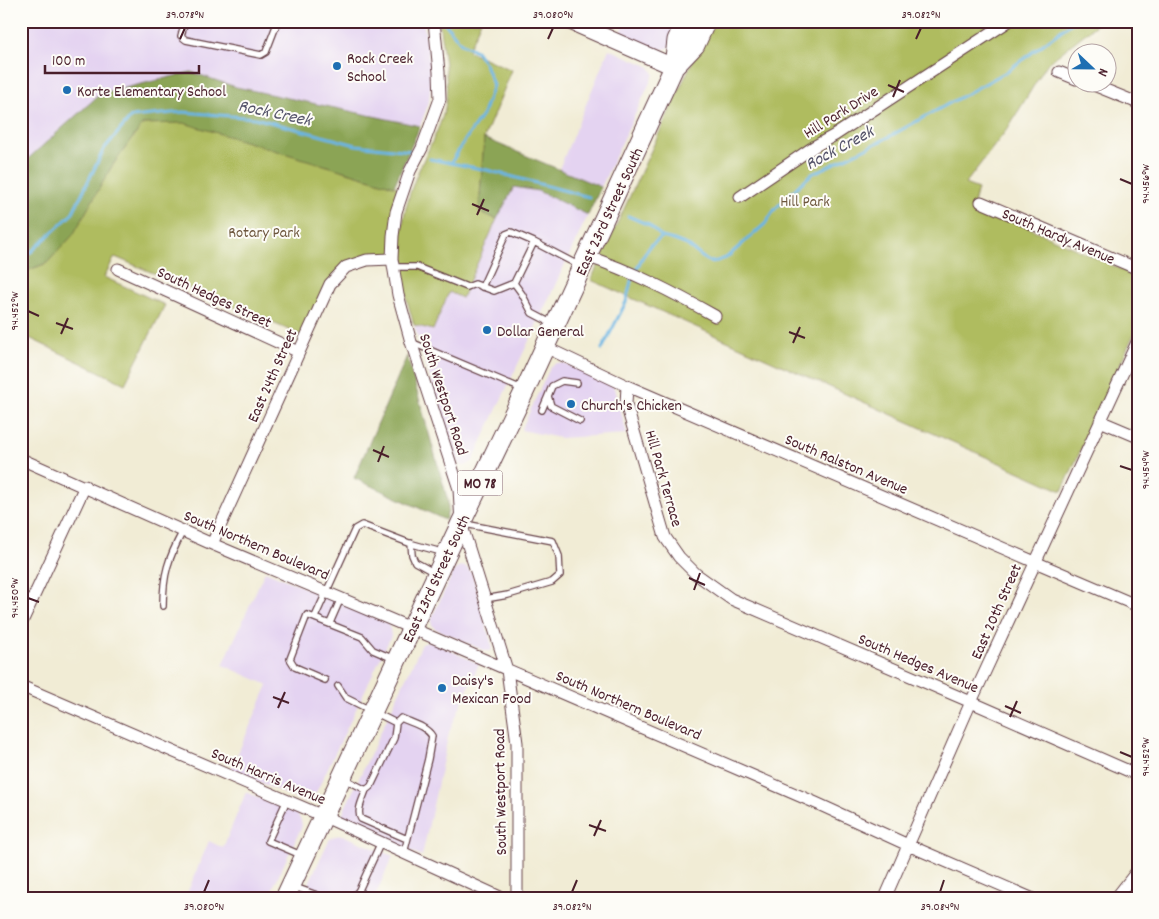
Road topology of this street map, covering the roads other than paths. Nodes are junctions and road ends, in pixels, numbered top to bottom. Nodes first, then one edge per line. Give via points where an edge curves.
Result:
1 (185, 21) edge
2 (278, 21) edge
3 (434, 21) edge
4 (569, 21) edge
5 (686, 21) edge
6 (706, 21) edge
7 (1009, 21) edge
8 (674, 67) junction
9 (1059, 72) dead end
10 (1066, 75) edge
11 (1111, 92) edge
12 (1138, 103) edge
13 (740, 197) dead end
14 (981, 202) dead end
15 (534, 242) junction
16 (584, 262) junction
17 (393, 263) junction
18 (118, 269) dead end
19 (1138, 269) edge
20 (514, 283) junction
21 (482, 287) junction
22 (715, 316) dead end
23 (555, 325) junction
24 (1138, 340) edge
25 (411, 342) junction
26 (545, 347) junction
27 (299, 352) junction
28 (577, 383) dead end
29 (627, 386) junction
30 (525, 390) junction
31 (548, 396) junction
32 (542, 410) dead end
33 (580, 421) dead end
34 (1100, 421) junction
35 (1138, 437) edge
36 (21, 459) edge
37 (85, 486) junction
38 (461, 523) junction
39 (183, 530) junction
40 (411, 543) junction
41 (212, 544) junction
42 (446, 553) junction
43 (1035, 562) junction
44 (692, 571) joint
45 (437, 573) junction
46 (326, 592) junction
47 (341, 598) junction
48 (485, 599) junction
49 (163, 606) dead end
50 (1138, 606) edge
51 (315, 617) junction
52 (330, 623) junction
53 (21, 624) edge
54 (411, 628) junction
55 (396, 660) junction
56 (507, 670) junction
57 (325, 680) dead end
58 (21, 686) edge
59 (338, 686) dead end
60 (971, 702) junction
61 (372, 711) junction
62 (396, 723) junction
63 (1138, 775) edge
64 (341, 777) junction
65 (366, 790) junction
66 (288, 800) junction
67 (323, 816) junction
68 (371, 824) junction
69 (365, 835) junction
70 (407, 839) junction
71 (381, 842) junction
72 (908, 844) junction
73 (404, 853) junction
74 (304, 856) junction
75 (1138, 870) edge
76 (287, 891) edge
77 (325, 898) edge
78 (353, 898) edge
79 (502, 898) edge
80 (517, 898) edge
81 (885, 898) edge
82 (1031, 898) edge
83 (1116, 898) edge

1 - 2 lane via 181,36 186,40 261,55 266,52
3 - 17 street, South Westport Road via 440,99 396,212
4 - 8 street
5 - 8 main road, East 23rd Street South / MO 78 via 677,40
6 - 8 main road, East 23rd Street South / MO 78 via 695,45
7 - 13 street, Hill Park Drive
8 - 16 main road, East 23rd Street South / MO 78
9 - 10 street
11 - 12 street
14 - 19 street, South Hardy Avenue
15 - 16 lane
15 - 20 lane
15 - 21 lane via 511,232 506,234
16 - 22 street via 607,263 635,274
16 - 23 main road, East 23rd Street South / MO 78
17 - 21 lane via 417,267 467,287 474,284
17 - 25 street, South Westport Road
17 - 27 street, East 24th Street via 367,260 346,267 330,284
18 - 27 street, South Hedges Street
20 - 21 lane via 494,291
20 - 23 lane via 532,313
23 - 26 main road, East 23rd Street South / MO 78
24 - 34 street, East 20th Street
25 - 30 lane
25 - 38 street, South Westport Road via 459,489
26 - 29 street, South Ralston Avenue
26 - 30 main road, East 23rd Street South / MO 78
27 - 41 street, East 24th Street
28 - 31 lane via 562,381 552,386
29 - 43 street, South Ralston Avenue
29 - 44 street, Hill Park Terrace via 626,404 665,538
30 - 38 main road, East 23rd Street South / MO 78
31 - 32 lane
31 - 33 lane via 551,406
34 - 35 street
34 - 43 street, East 20th Street
36 - 37 street, South Northern Boulevard
37 - 39 street, South Northern Boulevard
37 - 53 street
38 - 42 main road, East 23rd Street South / MO 78
38 - 48 street, South Westport Road
38 - 48 lane via 553,541 559,556 560,575 552,582
39 - 41 street, South Northern Boulevard
39 - 49 lane via 167,566
40 - 42 lane
40 - 45 lane via 414,562
40 - 46 lane via 362,525 355,529
41 - 46 street, South Northern Boulevard
42 - 45 main road, East 23rd Street South / MO 78
43 - 50 street, South Ralston Avenue
43 - 60 street, East 20th Street
44 - 60 street, South Hedges Avenue via 731,599
45 - 54 main road, East 23rd Street South / MO 78
46 - 47 street, South Northern Boulevard
46 - 51 lane
47 - 52 lane
47 - 54 street, South Northern Boulevard
48 - 56 street, South Westport Road
51 - 52 lane
51 - 57 lane via 307,615 290,659 295,667
52 - 55 lane via 362,637 373,650
54 - 55 main road, East 23rd Street South / MO 78
54 - 56 street, South Northern Boulevard
55 - 61 main road, East 23rd Street South / MO 78
56 - 72 street, South Northern Boulevard
56 - 80 street, South Westport Road via 517,743
58 - 66 street, South Harris Avenue
59 - 61 lane via 346,698
60 - 63 street, South Hedges Avenue
60 - 72 street, East 20th Street
61 - 62 lane
61 - 64 main road, East 23rd Street South / MO 78
62 - 65 lane via 394,738 371,786
62 - 70 lane via 401,718 429,731 432,736
64 - 65 lane
64 - 67 main road, East 23rd Street South / MO 78
65 - 68 lane via 359,816
66 - 67 street, South Harris Avenue
66 - 74 lane via 268,840
67 - 69 street, South Harris Avenue
67 - 74 main road, East 23rd Street South / MO 78
68 - 69 lane
68 - 70 lane
69 - 71 street, South Harris Avenue
70 - 73 lane
71 - 73 street, South Harris Avenue
71 - 78 lane
72 - 81 street, East 20th Street
72 - 82 street, South Northern Boulevard
73 - 79 street, South Harris Avenue
74 - 76 main road, East 23rd Street South / MO 78
75 - 83 street
76 - 77 lane

